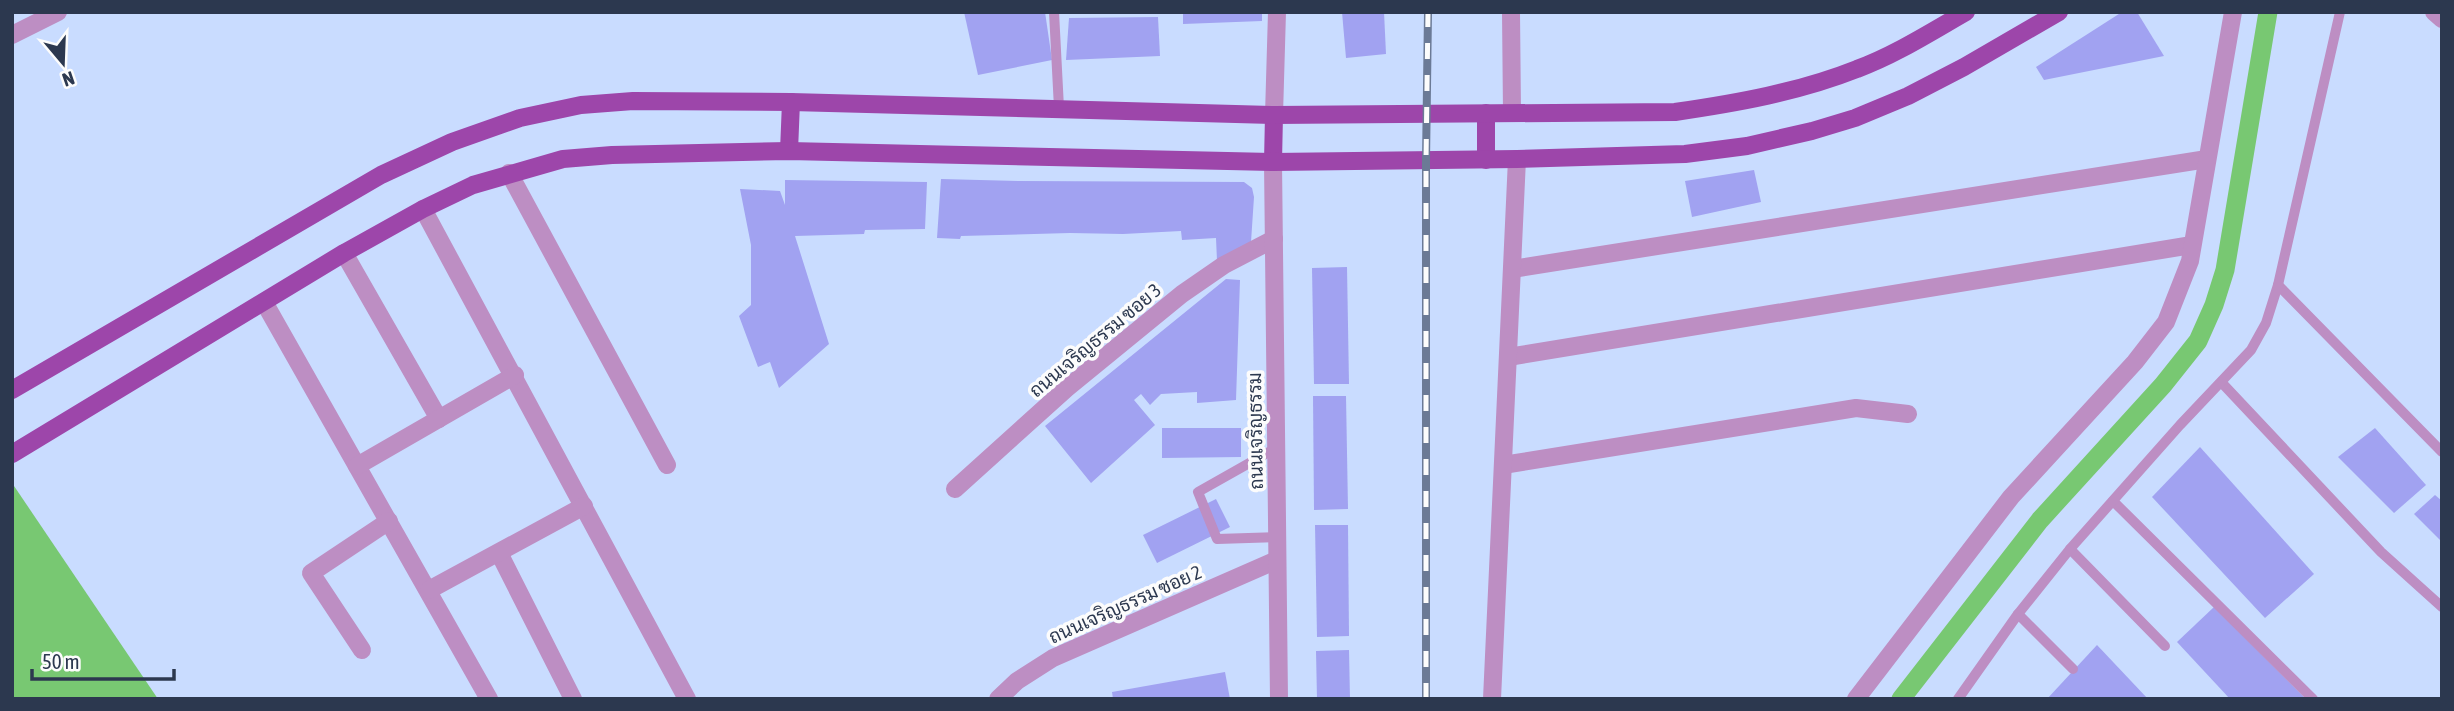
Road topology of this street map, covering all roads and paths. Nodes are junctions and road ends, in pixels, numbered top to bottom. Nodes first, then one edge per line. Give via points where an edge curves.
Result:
1 (58, 12) edge
2 (1054, 12) edge
3 (1277, 12) edge
4 (1511, 12) edge
5 (1966, 12) edge
6 (2059, 12) edge
7 (2233, 12) edge
8 (2340, 12) edge
9 (2434, 12) edge
10 (2033, 19) edge
11 (2442, 19) edge
12 (12, 35) edge
13 (791, 102) junction
14 (1059, 108) junction
15 (1486, 113) junction
16 (1511, 113) junction
17 (1274, 115) junction
18 (789, 151) junction
19 (1517, 159) junction
20 (2207, 159) junction
21 (1486, 160) junction
22 (1273, 162) junction
23 (509, 173) junction
24 (423, 209) junction
25 (1274, 239) junction
26 (2192, 245) junction
27 (344, 253) junction
28 (1512, 269) junction
29 (2278, 285) junction
30 (264, 302) junction
31 (1508, 357) junction
32 (514, 376) junction
33 (2222, 383) junction
34 (12, 390) edge
35 (1908, 414) dead end
36 (439, 419) junction
37 (1276, 448) junction
38 (2442, 453) edge
39 (12, 454) edge
40 (667, 465) dead end
41 (1503, 465) junction
42 (357, 466) junction
43 (955, 489) dead end
44 (2113, 501) junction
45 (584, 506) junction
46 (389, 521) junction
47 (1277, 537) junction
48 (2070, 550) junction
49 (499, 553) junction
50 (1277, 560) junction
51 (429, 590) junction
52 (2442, 607) edge
53 (2018, 614) junction
54 (2165, 646) dead end
55 (362, 650) dead end
56 (2073, 669) dead end
57 (489, 699) edge
58 (573, 699) edge
59 (687, 699) edge
60 (998, 699) edge
61 (1279, 699) edge
62 (1493, 699) edge
63 (1856, 699) edge
64 (1958, 699) edge
65 (2313, 699) edge

1 - 12 street
2 - 14 lane
3 - 17 street
4 - 16 street
5 - 16 main road via 1858,69 1740,103 1675,112
6 - 10 main road
7 - 20 street
8 - 29 lane
9 - 11 street
10 - 19 main road via 1908,96 1812,131 1685,154
13 - 14 main road
13 - 18 main road
13 - 34 main road via 634,100 581,105 520,118 452,142 380,175
14 - 17 main road
15 - 16 main road
15 - 17 main road
15 - 21 main road
17 - 22 main road
18 - 22 main road
18 - 23 main road via 600,156 564,159
19 - 21 main road
19 - 28 street
20 - 26 street
20 - 28 street
21 - 22 main road
22 - 25 street, ถนนเจริญธรรม
23 - 24 main road
23 - 40 street
24 - 27 main road
24 - 32 street
25 - 37 street, ถนนเจริญธรรม
25 - 43 street, ถนนเจริญธรรม ซอย 3 via 1182,294 1067,388
26 - 31 street
26 - 63 street via 2166,322 2011,497
27 - 30 main road
27 - 36 street
28 - 31 street
29 - 33 lane via 2251,351
29 - 38 lane
30 - 39 main road
30 - 42 street
31 - 41 street
32 - 36 street
32 - 45 street
33 - 44 lane
33 - 52 lane via 2381,552
35 - 41 street via 1856,408
36 - 42 street
37 - 47 street, ถนนเจริญธรรม
37 - 47 lane via 1198,492 1217,539
41 - 62 street
42 - 46 street
44 - 48 lane
44 - 65 lane
45 - 49 street
45 - 59 street
46 - 51 street
46 - 55 street via 311,573
47 - 50 street, ถนนเจริญธรรม
48 - 53 lane
48 - 54 lane
49 - 51 street
49 - 58 street
50 - 60 street, ถนนเจริญธรรม ซอย 2 via 1053,658
50 - 61 street, ถนนเจริญธรรม
51 - 57 street
53 - 56 lane
53 - 64 lane

